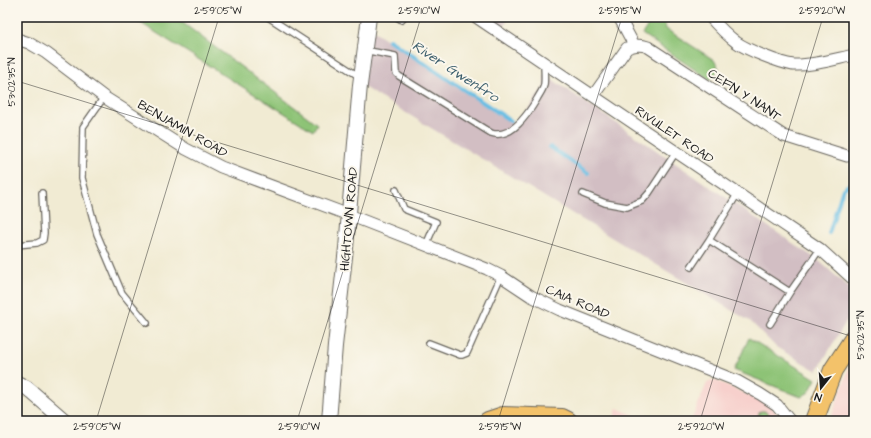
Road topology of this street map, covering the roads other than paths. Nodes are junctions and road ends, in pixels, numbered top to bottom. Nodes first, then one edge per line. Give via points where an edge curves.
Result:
1 (268, 17) edge
2 (369, 17) edge
3 (476, 17) edge
4 (619, 17) edge
5 (710, 17) edge
6 (17, 39) edge
7 (634, 45) junction
8 (364, 50) junction
9 (854, 55) edge
10 (544, 64) junction
11 (360, 77) junction
12 (593, 96) junction
13 (104, 98) junction
14 (676, 152) junction
15 (846, 156) dead end
16 (396, 190) dead end
17 (738, 193) junction
18 (42, 194) dead end
19 (583, 194) dead end
20 (349, 215) junction
21 (709, 240) junction
22 (17, 245) edge
23 (426, 246) junction
24 (820, 248) junction
25 (691, 267) dead end
26 (501, 276) junction
27 (854, 280) edge
28 (790, 292) junction
29 (147, 323) dead end
30 (770, 324) dead end
31 (854, 338) edge
32 (430, 343) dead end
33 (17, 383) edge
34 (330, 418) edge
35 (65, 421) edge
36 (488, 421) edge
37 (568, 421) edge
38 (790, 421) edge
39 (814, 421) edge

1 - 11 lane
2 - 8 street, HIGHTOWN ROAD
3 - 10 street, RIVULET ROAD
4 - 7 street
5 - 9 street via 738,44 784,63 808,64
6 - 13 street, BENJAMIN ROAD via 46,53
7 - 12 street via 622,54
7 - 15 street, CEFN Y NANT via 648,47 784,136
8 - 10 lane via 395,56 396,73 399,76 497,135 519,124 530,111 544,86
8 - 11 street, HIGHTOWN ROAD
10 - 12 street, RIVULET ROAD
11 - 20 street, HIGHTOWN ROAD
12 - 14 street, RIVULET ROAD
13 - 20 street, BENJAMIN ROAD via 186,149 221,167
13 - 29 lane via 84,127 82,178 97,234 122,293
14 - 17 street, RIVULET ROAD
14 - 19 lane via 642,201 627,207 605,203
16 - 23 lane via 404,209 436,222
17 - 21 lane
17 - 24 street, RIVULET ROAD
18 - 22 lane via 43,240 38,243
20 - 23 street, CAIA ROAD
20 - 34 street, HIGHTOWN ROAD
21 - 25 lane
21 - 28 lane
23 - 26 street, CAIA ROAD
24 - 27 street, RIVULET ROAD
24 - 28 lane
26 - 32 lane via 467,353 460,355
26 - 38 street, CAIA ROAD via 531,296 560,310 737,381 777,406
28 - 30 lane
31 - 39 main road via 834,370
33 - 35 street via 27,388
36 - 37 main road via 503,416 562,418

